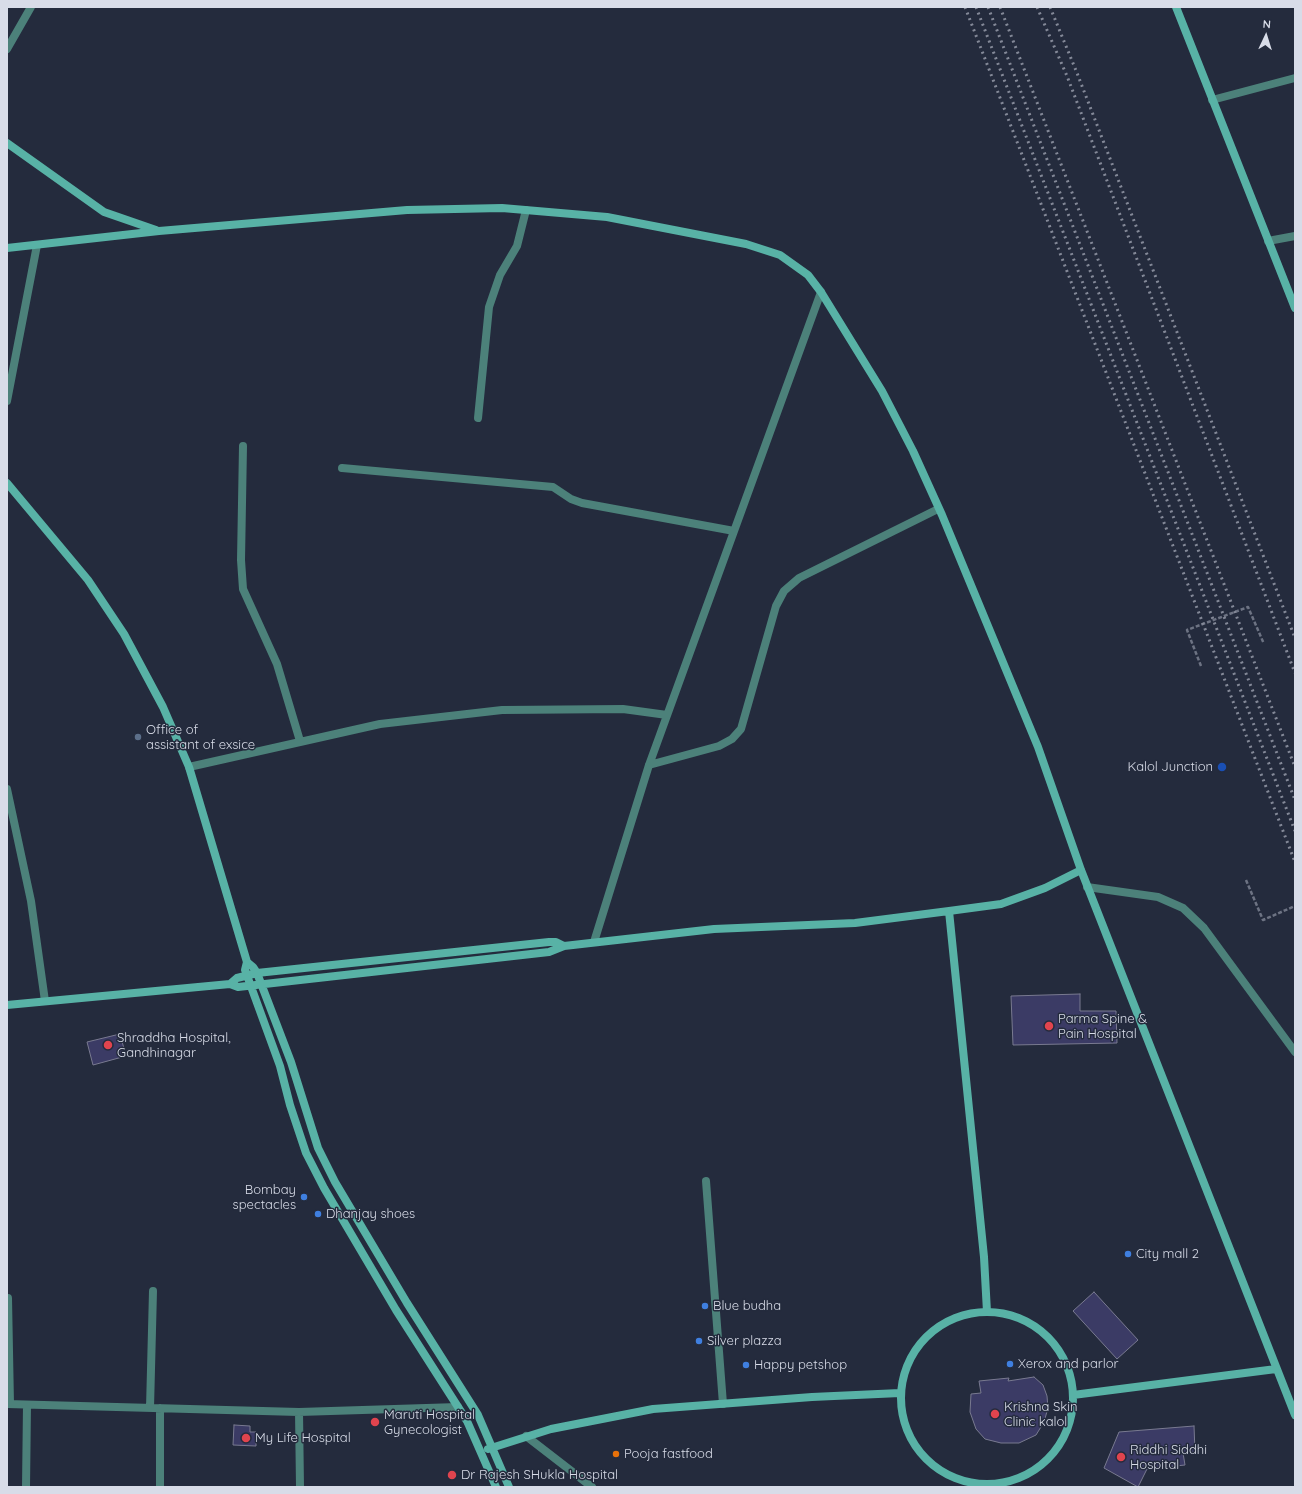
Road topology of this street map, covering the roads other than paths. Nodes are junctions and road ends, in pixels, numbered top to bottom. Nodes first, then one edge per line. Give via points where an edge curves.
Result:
1 (31, 7) edge
2 (1176, 7) edge
3 (7, 49) edge
4 (1295, 78) edge
5 (1212, 100) junction
6 (7, 143) edge
7 (526, 210) junction
8 (159, 231) junction
9 (1295, 236) edge
10 (1268, 241) junction
11 (37, 245) junction
12 (7, 248) edge
13 (821, 292) junction
14 (1295, 308) edge
15 (7, 401) edge
16 (478, 418) dead end
17 (243, 446) dead end
18 (342, 468) dead end
19 (7, 483) edge
20 (938, 509) junction
21 (734, 531) junction
22 (666, 715) junction
23 (300, 741) junction
24 (649, 765) junction
25 (189, 767) junction
26 (7, 789) edge
27 (1081, 870) junction
28 (1087, 887) junction
29 (949, 911) junction
30 (594, 942) junction
31 (564, 946) junction
32 (247, 962) junction
33 (257, 973) junction
34 (247, 975) junction
35 (230, 984) junction
36 (261, 985) junction
37 (251, 986) junction
38 (45, 1001) junction
39 (7, 1005) edge
40 (1295, 1052) edge
41 (706, 1181) dead end
42 (153, 1291) dead end
43 (8, 1298) dead end
44 (987, 1312) junction
45 (1276, 1369) junction
46 (900, 1393) junction
47 (1073, 1395) junction
48 (9, 1404) edge
49 (723, 1404) junction
50 (27, 1405) junction
51 (458, 1407) junction
52 (150, 1408) junction
53 (160, 1408) junction
54 (299, 1412) junction
55 (1295, 1415) edge
56 (526, 1436) junction
57 (493, 1447) junction
58 (482, 1451) junction
59 (963, 1484) edge
60 (26, 1487) edge
61 (160, 1487) edge
62 (300, 1487) edge
63 (496, 1487) edge
64 (509, 1487) edge
65 (592, 1487) edge

1 - 3 street
2 - 5 street
4 - 5 street
5 - 10 street
6 - 8 street via 104,212
7 - 8 street via 407,210
7 - 13 street via 607,217 763,248 794,264 808,275
7 - 16 street via 517,246 500,275 489,307
8 - 11 street
9 - 10 street
10 - 14 street
11 - 12 street
11 - 15 street
13 - 20 street via 882,392 913,451
13 - 21 street
17 - 23 street via 243,589 277,664
18 - 21 street via 552,487 571,499 595,506
19 - 25 street via 88,580 124,634 163,707
20 - 24 street via 794,582 784,591 776,606 741,729 732,739 719,746
20 - 27 street via 1038,747
21 - 22 street
22 - 23 street via 622,709 502,710 380,724
22 - 24 street
23 - 25 street
24 - 30 street
25 - 32 street
26 - 38 street via 31,902
27 - 28 street
27 - 29 street via 1045,888 1001,904
28 - 40 street via 1158,897 1183,908 1204,928
28 - 45 street
29 - 30 street via 855,923 714,929
29 - 44 street via 984,1257
30 - 31 street
31 - 33 street via 549,942
31 - 36 street via 549,952
32 - 33 street
32 - 34 street
33 - 34 street
33 - 36 street
34 - 35 street via 237,978
34 - 37 street
35 - 37 street via 238,987
35 - 38 street
36 - 37 street
36 - 57 street via 291,1062 318,1148 328,1168 407,1303 478,1416
37 - 51 street via 280,1066 304,1146 320,1181 396,1310
38 - 39 street
41 - 49 street
42 - 52 street
43 - 48 street
44 - 46 street via 964,1315 943,1324 925,1338 912,1354 904,1373
44 - 47 street via 1016,1317 1042,1331 1061,1353 1072,1380
45 - 47 street
45 - 55 street
46 - 49 street
46 - 59 street via 903,1422 916,1448 937,1469
47 - 59 street via 1073,1410 1064,1438 1046,1461 1022,1477 993,1484
48 - 50 street
49 - 56 street via 653,1409
50 - 52 street
50 - 60 street
51 - 54 street
51 - 58 street
52 - 53 street
53 - 54 street
53 - 61 street
54 - 62 street
56 - 57 street
56 - 65 street
57 - 58 street
57 - 64 street
58 - 63 street

